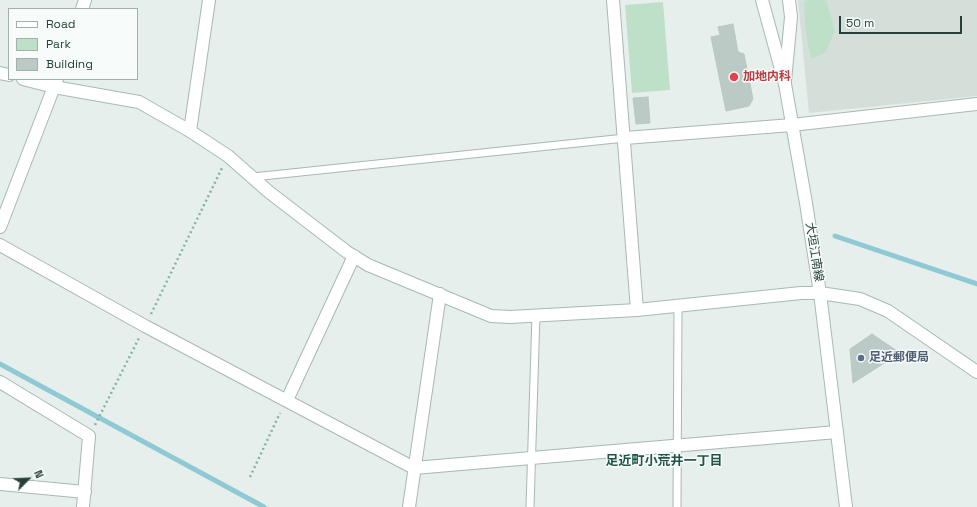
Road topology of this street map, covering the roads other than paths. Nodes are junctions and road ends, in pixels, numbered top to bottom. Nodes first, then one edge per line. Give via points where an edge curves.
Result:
1 (209, 0) edge
2 (613, 0) edge
3 (762, 0) edge
4 (789, 0) edge
5 (30, 80) edge
6 (56, 83) edge
7 (784, 84) junction
8 (977, 104) edge
9 (792, 125) junction
10 (190, 131) junction
11 (625, 138) junction
12 (253, 177) junction
13 (0, 228) edge
14 (0, 245) edge
15 (354, 256) junction
16 (820, 293) junction
17 (440, 294) junction
18 (678, 305) junction
19 (637, 310) junction
20 (536, 314) junction
21 (977, 372) edge
22 (0, 382) edge
23 (287, 400) junction
24 (837, 432) junction
25 (677, 445) junction
26 (533, 457) junction
27 (414, 468) junction
28 (0, 484) edge
29 (85, 492) junction
30 (83, 507) edge
31 (409, 507) edge
32 (530, 507) edge
33 (677, 507) edge
34 (846, 507) edge

1 - 10 street
2 - 11 street
3 - 7 street, 大垣江南線
4 - 7 street via 791,18
5 - 6 street
6 - 10 street via 139,102
6 - 13 street
7 - 9 street, 大垣江南線
8 - 9 street
9 - 11 street
9 - 16 street, 大垣江南線
10 - 12 street via 228,156
11 - 12 lane
11 - 19 street
12 - 15 street
14 - 23 street via 145,326
15 - 17 street via 368,265
15 - 23 street
16 - 18 street
16 - 21 street via 860,299 888,311
16 - 24 street, 大垣江南線
17 - 20 street via 491,316
17 - 27 street
18 - 19 street
18 - 25 lane
19 - 20 street
20 - 26 lane
22 - 29 street via 89,436
23 - 27 street
24 - 25 street
24 - 34 street, 大垣江南線
25 - 26 street
25 - 33 lane
26 - 27 street
26 - 32 lane
27 - 31 street
28 - 29 street
29 - 30 street

